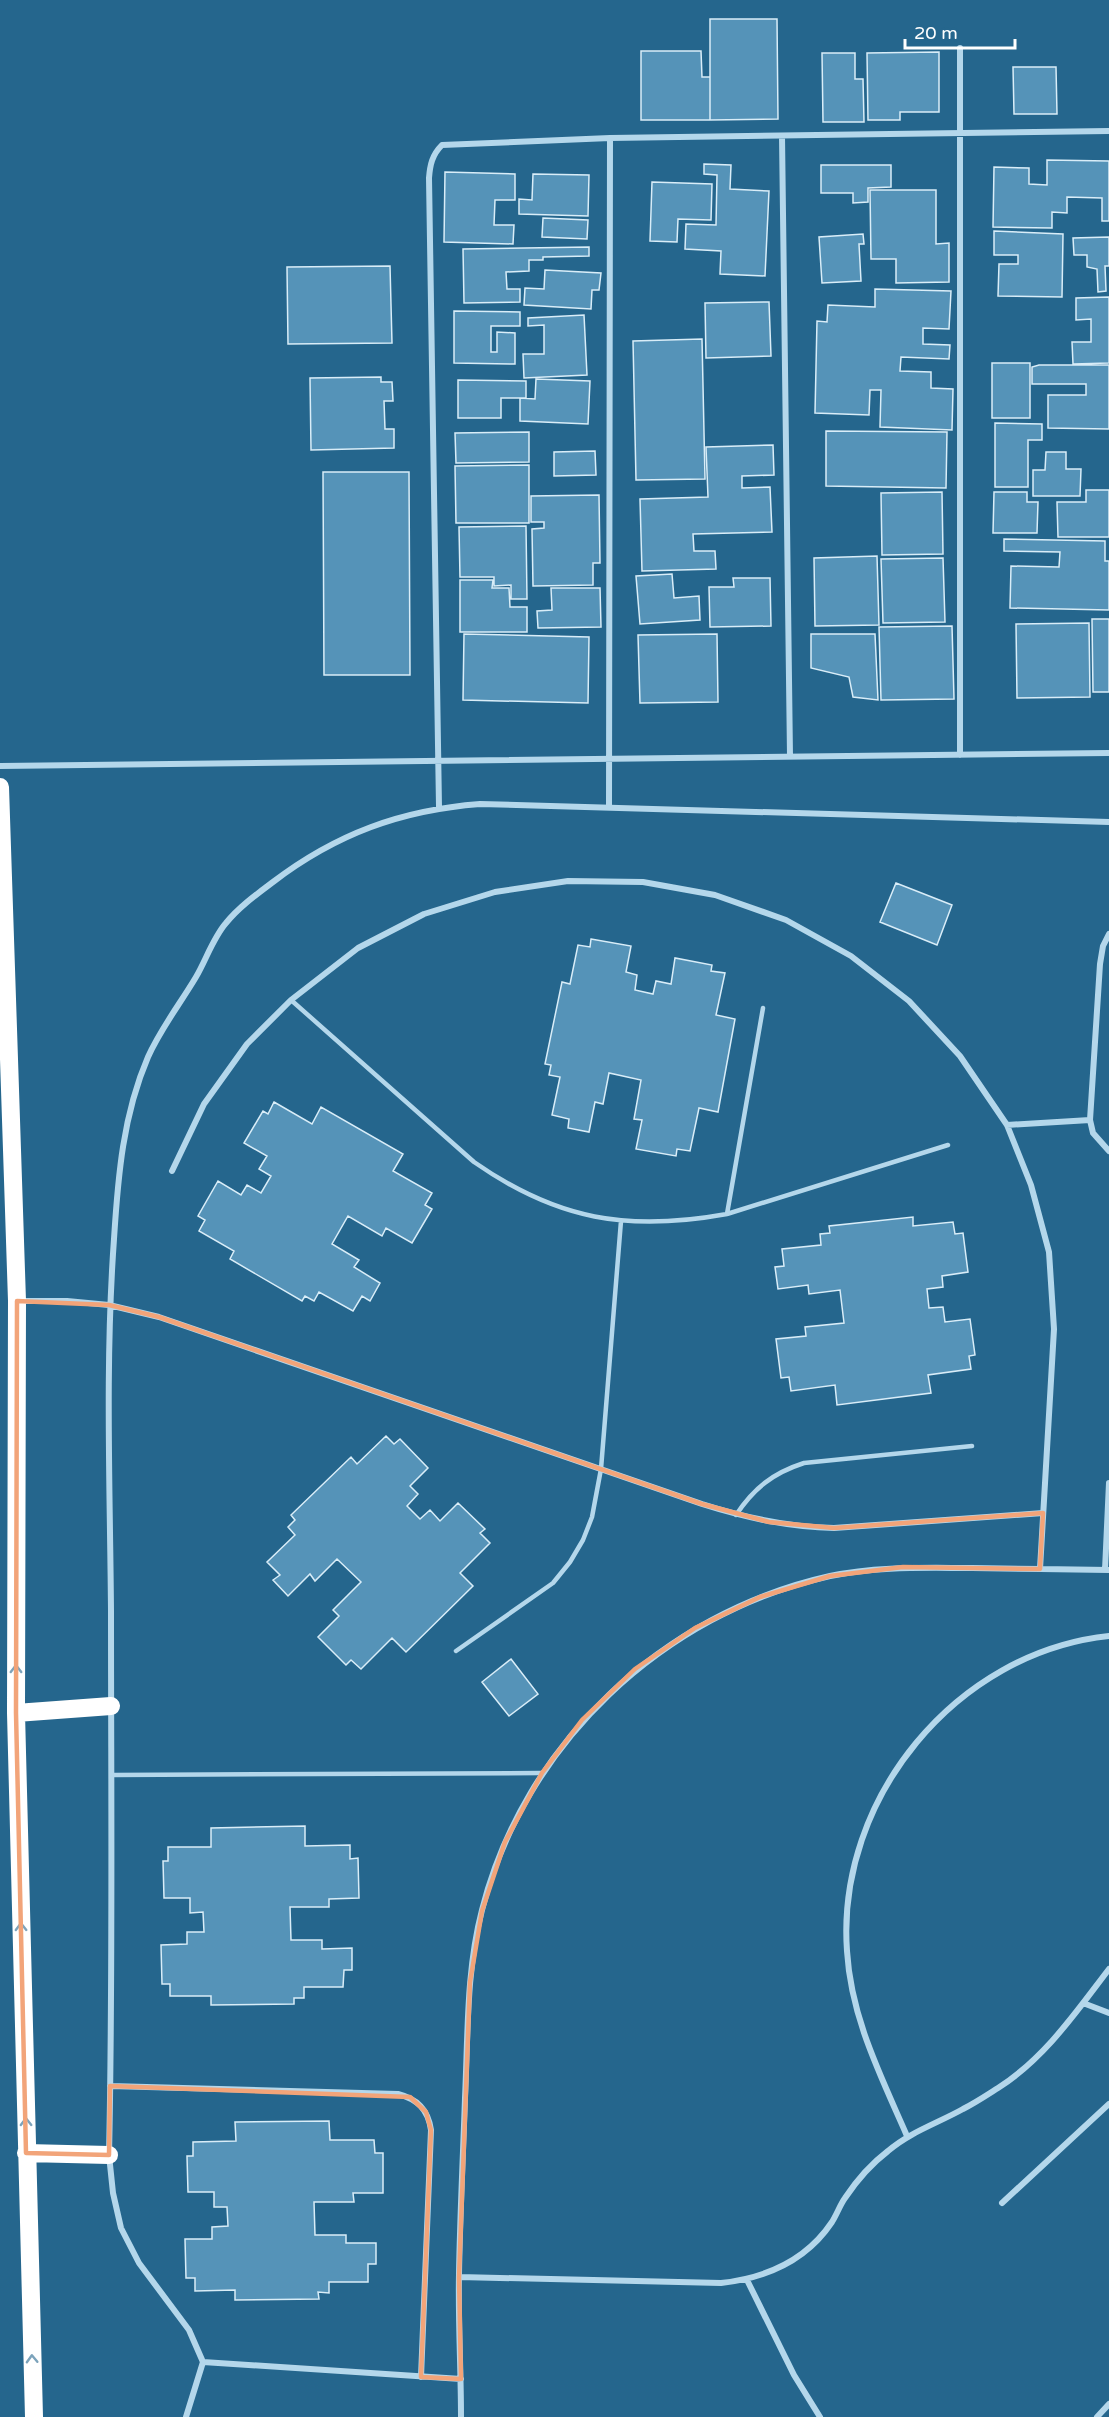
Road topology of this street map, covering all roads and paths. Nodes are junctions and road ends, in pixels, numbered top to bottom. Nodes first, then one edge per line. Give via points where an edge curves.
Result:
1 (960, 48) dead end
2 (1109, 131) edge
3 (958, 133) junction
4 (782, 136) junction
5 (610, 138) junction
6 (1109, 753) edge
7 (960, 754) junction
8 (790, 756) junction
9 (609, 758) junction
10 (437, 760) junction
11 (0, 766) edge
12 (0, 787) edge
13 (439, 807) junction
14 (609, 807) junction
15 (1109, 822) edge
16 (1109, 934) edge
17 (291, 1000) junction
18 (763, 1008) dead end
19 (1090, 1120) junction
20 (1007, 1125) junction
21 (948, 1145) dead end
22 (1109, 1151) edge
23 (172, 1171) dead end
24 (727, 1214) junction
25 (621, 1221) junction
26 (17, 1301) junction
27 (109, 1305) junction
28 (972, 1446) dead end
29 (601, 1469) junction
30 (1109, 1483) edge
31 (1043, 1513) junction
32 (736, 1515) junction
33 (1040, 1569) junction
34 (1107, 1570) edge
35 (1109, 1636) edge
36 (456, 1651) dead end
37 (111, 1706) junction
38 (16, 1713) junction
39 (542, 1773) junction
40 (113, 1775) junction
41 (1109, 1969) edge
42 (1083, 2003) junction
43 (1109, 2013) edge
44 (110, 2086) junction
45 (1109, 2104) edge
46 (907, 2136) junction
47 (26, 2153) junction
48 (109, 2155) junction
49 (1002, 2203) dead end
50 (459, 2277) junction
51 (747, 2280) junction
52 (203, 2362) junction
53 (421, 2377) junction
54 (461, 2379) junction
55 (1109, 2404) edge
56 (34, 2417) edge
57 (186, 2417) edge
58 (461, 2417) edge
59 (820, 2417) edge
60 (1097, 2417) edge

1 - 3 street
2 - 3 street
3 - 4 street
3 - 7 street
4 - 5 street
4 - 8 street
5 - 9 street
5 - 10 street via 442,146 431,161
6 - 7 street
7 - 8 street
8 - 9 street
9 - 10 street
9 - 14 street
10 - 11 street
10 - 13 street
12 - 26 highway
13 - 14 street
13 - 27 street via 397,817 322,849 270,884 224,924 148,1057 127,1123 119,1162
14 - 15 street
16 - 19 street via 1100,964
17 - 20 street via 358,948 424,914 505,890 568,881 643,882 715,896 786,920 851,956 909,1001 960,1056
17 - 23 street via 247,1044 210,1096
17 - 25 lane via 474,1162 499,1179 556,1206
18 - 24 lane
19 - 20 street
19 - 22 street via 1093,1133
20 - 31 street via 1031,1185 1049,1252 1054,1329
21 - 24 lane
24 - 25 lane via 656,1223
25 - 29 lane
26 - 27 street
38 -> 26 highway
27 - 29 street via 159,1317
27 - 37 street
28 - 32 lane via 804,1463 764,1482 748,1496
29 - 32 street
29 - 36 lane via 592,1517 570,1562 553,1583
30 - 34 street
31 - 32 street via 834,1528 802,1527
31 - 33 street
33 - 34 street
33 - 39 street via 903,1567 830,1576 760,1597 695,1628 635,1669 582,1720
35 - 46 street via 1059,1647 1022,1661 986,1680 954,1704 900,1762 879,1796 864,1833 852,1871 847,1911 851,1990 861,2029
37 - 38 highway
37 - 40 street
47 -> 38 highway
39 - 40 lane
39 - 50 street via 505,1842 482,1911 470,1982
40 - 44 street
41 - 42 street
42 - 43 street
42 - 46 street via 1036,2058 1001,2086
44 - 48 street
44 - 53 street via 398,2094 420,2104 431,2130
45 - 49 street
46 - 51 street via 858,2180 816,2243 773,2272
47 - 48 highway
56 -> 47 highway
48 - 52 street via 122,2228 139,2263 189,2330
50 - 51 street via 721,2283
50 - 54 street
51 - 59 street via 794,2375
52 - 53 street
52 - 57 street
53 - 54 street
54 - 58 street
55 - 60 street

